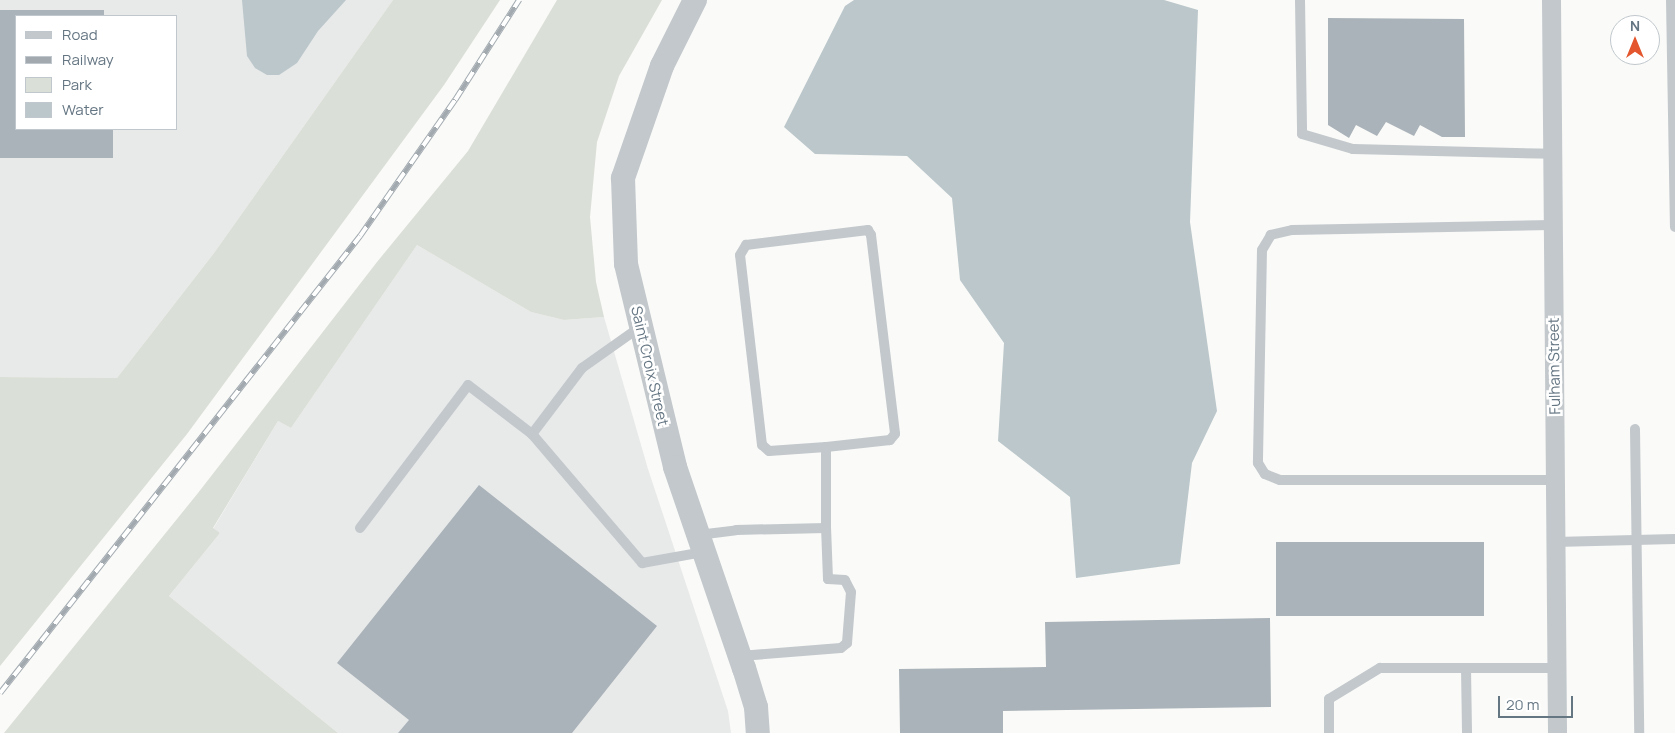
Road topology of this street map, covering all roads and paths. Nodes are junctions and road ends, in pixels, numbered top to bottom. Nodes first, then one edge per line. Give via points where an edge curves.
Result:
1 (695, 0) edge
2 (1300, 0) edge
3 (1551, 0) edge
4 (1671, 0) edge
5 (1552, 154) junction
6 (1553, 225) junction
7 (1675, 227) edge
8 (640, 327) junction
9 (1635, 429) dead end
10 (532, 434) junction
11 (826, 447) junction
12 (1555, 480) junction
13 (360, 528) dead end
14 (826, 528) junction
15 (1675, 539) edge
16 (1635, 540) junction
17 (1556, 542) junction
18 (701, 543) junction
19 (740, 656) junction
20 (1466, 668) junction
21 (1557, 668) junction
22 (758, 733) edge
23 (1329, 733) edge
24 (1467, 733) edge
25 (1557, 733) edge
26 (1638, 733) edge

1 - 8 street, Saint Croix Street via 662,66 623,178 626,264
2 - 5 lane via 1302,134 1353,149
3 - 5 street, Fulham Street
4 - 7 lane
5 - 6 street, Fulham Street
6 - 12 street, Fulham Street
6 - 12 lane via 1292,230 1271,235 1262,250 1258,463 1265,474 1280,480
8 - 10 lane via 582,368
8 - 18 street, Saint Croix Street via 675,467
9 - 16 lane
10 - 13 lane via 468,385
10 - 18 lane via 642,563
11 - 11 lane via 769,451 762,445 740,255 746,245 868,230 894,434 890,440
11 - 14 lane
12 - 17 street, Fulham Street
14 - 18 lane via 736,530
14 - 19 lane via 828,579 844,580 851,592 848,643 841,648
15 - 16 lane
16 - 17 lane
16 - 26 lane
17 - 21 street, Fulham Street
18 - 19 street, Saint Croix Street
19 - 22 street, Saint Croix Street via 756,708
20 - 21 lane
20 - 23 lane via 1380,668 1329,699
20 - 24 lane
21 - 25 street, Fulham Street

